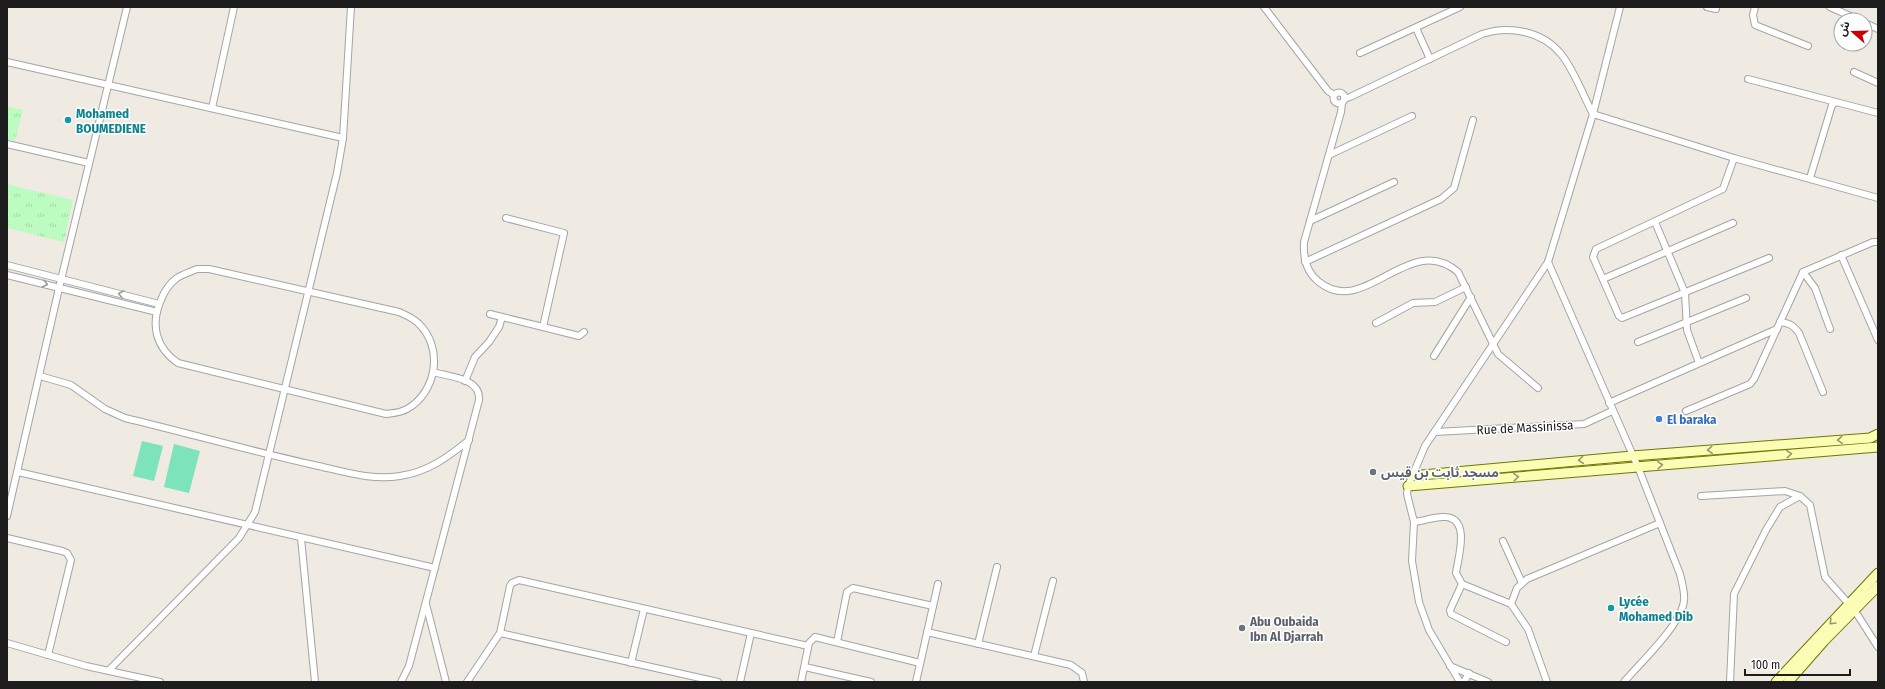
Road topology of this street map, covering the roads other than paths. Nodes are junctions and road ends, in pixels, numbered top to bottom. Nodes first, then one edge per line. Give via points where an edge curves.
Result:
1 (127, 7) edge
2 (234, 7) edge
3 (351, 7) edge
4 (1264, 7) edge
5 (1460, 7) edge
6 (1620, 7) edge
7 (1707, 7) edge
8 (1755, 7) edge
9 (1830, 7) edge
10 (1716, 9) dead end
11 (1841, 12) edge
12 (1416, 28) junction
13 (1808, 46) dead end
14 (1360, 53) dead end
15 (1430, 59) junction
16 (7, 62) edge
17 (1854, 72) dead end
18 (1748, 79) dead end
19 (1878, 82) edge
20 (108, 85) junction
21 (1343, 101) junction
22 (1836, 102) junction
23 (212, 108) junction
24 (1878, 113) edge
25 (1593, 114) junction
26 (1412, 116) dead end
27 (1473, 120) dead end
28 (343, 138) junction
29 (7, 144) edge
30 (1328, 155) junction
31 (1734, 158) junction
32 (90, 163) junction
33 (1810, 178) junction
34 (1394, 182) dead end
35 (1878, 198) edge
36 (506, 218) dead end
37 (1310, 221) junction
38 (1655, 222) junction
39 (1733, 223) dead end
40 (1878, 237) edge
41 (1878, 242) edge
42 (1668, 252) junction
43 (1840, 255) junction
44 (1769, 258) dead end
45 (1305, 262) junction
46 (1548, 262) junction
47 (7, 265) edge
48 (1803, 272) junction
49 (7, 275) edge
50 (61, 279) junction
51 (1603, 280) junction
52 (1466, 287) junction
53 (59, 288) junction
54 (309, 290) junction
55 (1685, 293) junction
56 (1471, 297) junction
57 (1746, 298) dead end
58 (159, 304) junction
59 (157, 312) junction
60 (490, 314) dead end
61 (502, 317) junction
62 (1780, 322) junction
63 (1376, 323) dead end
64 (1686, 323) junction
65 (542, 328) junction
66 (1777, 329) junction
67 (1830, 329) dead end
68 (584, 332) dead end
69 (1878, 340) edge
70 (1638, 342) dead end
71 (1493, 344) junction
72 (1434, 356) dead end
73 (1699, 363) junction
74 (433, 372) junction
75 (40, 376) junction
76 (465, 381) junction
77 (1538, 388) dead end
78 (286, 389) junction
79 (1824, 392) dead end
80 (1609, 403) junction
81 (1612, 411) junction
82 (1686, 411) dead end
83 (1435, 432) junction
84 (1878, 434) edge
85 (469, 440) junction
86 (1878, 447) edge
87 (270, 455) junction
88 (1632, 456) junction
89 (1638, 467) junction
90 (18, 472) junction
91 (1410, 476) junction
92 (1408, 486) junction
93 (1701, 496) dead end
94 (1800, 496) junction
95 (7, 516) edge
96 (1414, 522) junction
97 (1660, 522) junction
98 (248, 525) junction
99 (7, 538) edge
100 (301, 538) junction
101 (1503, 541) dead end
102 (997, 567) dead end
103 (435, 568) junction
104 (1878, 573) edge
105 (1053, 581) dead end
106 (1522, 583) junction
107 (938, 584) dead end
108 (1462, 584) junction
109 (1878, 586) edge
110 (426, 603) junction
111 (1511, 604) junction
112 (933, 606) junction
113 (1852, 608) junction
114 (644, 609) junction
115 (927, 632) junction
116 (500, 633) junction
117 (751, 633) junction
118 (837, 642) junction
119 (1506, 642) dead end
120 (7, 643) edge
121 (978, 644) junction
122 (808, 646) junction
123 (1878, 646) edge
124 (48, 655) junction
125 (1034, 656) junction
126 (632, 663) junction
127 (920, 663) junction
128 (1450, 666) junction
129 (805, 667) junction
130 (109, 670) junction
131 (1469, 673) junction
132 (160, 682) edge
133 (315, 682) edge
134 (401, 682) edge
135 (446, 682) edge
136 (467, 682) edge
137 (718, 682) edge
138 (740, 682) edge
139 (801, 682) edge
140 (871, 682) edge
141 (916, 682) edge
142 (1084, 682) edge
143 (1460, 682) edge
144 (1464, 682) edge
145 (1488, 682) edge
146 (1547, 682) edge
147 (1624, 682) edge
148 (1730, 682) edge
149 (1776, 682) edge
150 (1788, 682) edge

1 - 20 street
2 - 23 street
3 - 28 street
4 - 21 street via 1328,91 1334,95 1341,94
5 - 12 street
6 - 25 street
7 - 10 street
8 - 13 street via 1755,25
9 - 11 street
12 - 14 street
12 - 15 street
15 - 21 street
15 - 25 street via 1493,30 1515,30 1540,37 1561,54
16 - 20 street
17 - 19 street
18 - 22 street
20 - 23 street
20 - 32 street
21 - 30 street
22 - 24 street
22 - 33 street via 1832,105
23 - 28 street
25 - 31 street
25 - 46 street
26 - 30 street
27 - 45 street via 1456,181 1450,193
28 - 54 street
29 - 32 street
30 - 37 street
31 - 33 street
31 - 38 street via 1723,189
32 - 50 street
33 - 35 street
34 - 37 street
36 - 65 street via 564,233
37 - 45 street via 1304,242
38 - 42 street
38 - 51 street via 1596,249 1593,257
39 - 42 street
40 - 41 street
41 - 43 street
42 - 51 street
42 - 55 street
43 - 48 street
43 - 69 street
44 - 55 street
45 - 52 street via 1315,279 1328,288 1343,292 1362,288 1413,262 1426,260 1449,264 1458,272
46 - 71 street
46 - 80 street
47 - 50 street
48 - 62 street
48 - 67 street via 1815,288
49 -> 53 street
50 - 53 street
58 -> 50 street
51 - 55 street via 1622,318
52 - 56 street
52 - 63 street via 1435,302 1413,303
53 - 59 street
53 - 75 street
54 - 58 street via 210,269 197,270 177,278 169,286
54 - 74 street via 399,312 412,318 432,346 435,356
54 - 78 street
55 - 64 street
56 - 71 street
56 - 72 street
57 - 64 street
58 - 59 street
59 - 78 street via 155,322 159,343 178,363
60 - 61 street
61 - 65 street
61 - 76 street via 489,342 475,357
62 - 66 street
62 - 79 street via 1787,322 1799,332
64 - 70 street
64 - 73 street
65 - 68 street via 579,336
66 - 73 street
66 - 82 street via 1757,375 1750,384
71 - 77 street via 1506,361
71 - 83 street
73 - 80 street
74 - 76 street
74 - 78 street via 419,398 408,408 386,414
75 - 87 street via 72,385 105,409 125,418
75 - 90 street
76 - 85 street via 474,384 480,395
78 - 87 street
80 - 81 street
81 - 83 street, Rue de Massinissa via 1584,424
81 - 88 street
83 - 91 street via 1424,446
84 -> 88 main road via 1870,438
85 - 87 street via 448,458 399,477 365,476
85 - 103 street
89 -> 86 main road
87 - 98 street via 258,505
88 - 89 street
88 -> 91 main road
92 -> 89 main road
89 - 97 street
90 - 95 street
90 - 98 street
91 - 92 street
92 - 96 street
93 - 94 street via 1785,491
94 - 113 street via 1810,505 1825,577
94 - 148 street via 1780,507 1734,594
96 - 108 street via 1445,516 1457,523 1462,533 1456,573
96 - 128 street via 1412,562 1419,602 1429,630
97 - 106 street
97 - 147 street via 1680,574 1684,602 1672,628
98 - 100 street
98 - 130 street via 205,574
99 - 124 street via 62,551 67,553 71,560
100 - 103 street
100 - 133 street
101 - 106 street
102 - 121 street
103 - 110 street
104 - 113 main road
105 - 125 street
106 - 111 street via 1517,588
107 - 112 street
108 - 111 street
108 - 119 street via 1450,610 1451,614
109 - 113 main road
110 - 134 street via 409,666
110 - 135 street
111 - 146 street via 1528,629
112 - 115 street
112 - 118 street via 853,588 847,592
113 - 123 street
113 -> 149 main road
113 - 150 main road
114 - 116 street via 516,581 510,586
114 - 117 street
114 - 126 street
115 - 121 street
115 - 127 street
116 - 126 street
116 - 136 street
117 - 122 street
117 - 138 street
118 - 122 street via 815,637
118 - 127 street
120 - 124 street
121 - 125 street
122 - 129 street
124 - 130 street
125 - 142 street via 1076,668 1082,673
126 - 137 street
127 - 141 street
128 - 131 street
128 - 143 street
129 - 139 street
129 - 140 street
130 - 132 street
131 - 144 street
131 - 145 street

